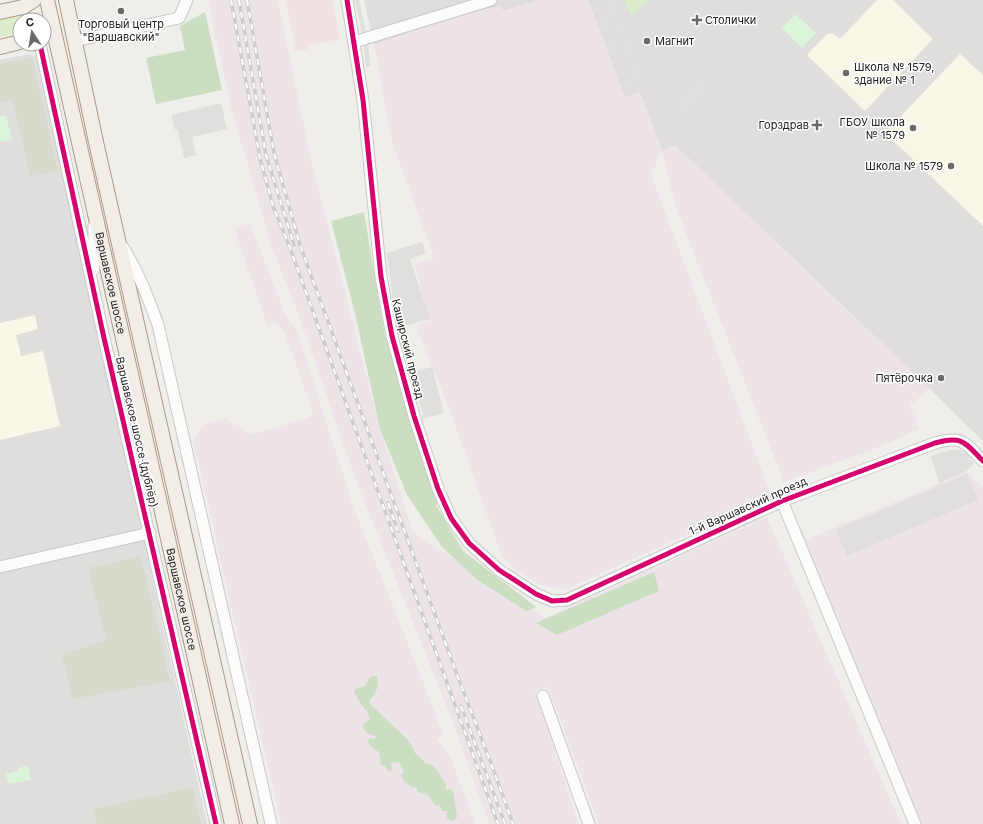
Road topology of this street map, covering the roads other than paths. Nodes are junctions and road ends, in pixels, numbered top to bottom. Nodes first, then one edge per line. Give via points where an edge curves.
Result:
1 (47, 0) edge
2 (66, 0) edge
3 (187, 0) edge
4 (347, 0) edge
5 (491, 0) edge
6 (30, 2) edge
7 (0, 12) edge
8 (48, 12) edge
9 (52, 35) edge
10 (74, 36) junction
11 (354, 42) junction
12 (12, 44) edge
13 (0, 47) edge
14 (52, 47) edge
15 (42, 52) edge
16 (94, 208) junction
17 (119, 241) junction
18 (94, 293) junction
19 (983, 461) edge
20 (782, 501) junction
21 (150, 533) junction
22 (0, 567) edge
23 (552, 601) joint
24 (543, 696) dead end
25 (216, 824) edge
26 (232, 824) edge
27 (250, 824) edge
28 (271, 824) edge
29 (588, 824) edge
30 (915, 824) edge

1 - 8 main road, Варшавское шоссе
2 - 10 main road, Варшавское шоссе
3 - 10 street via 178,18
4 - 11 street, Каширский проезд
5 - 11 street
6 - 7 main road
9 - 10 main road
10 - 17 main road, Варшавское шоссе
11 - 23 street, Каширский проезд via 363,100 381,277 407,390 438,490 451,518 469,543 499,570 536,594
12 - 13 main road
14 - 16 main road, Варшавское шоссе
15 - 18 street, Варшавское шоссе (дублёр)
16 - 18 street
16 - 26 main road, Варшавское шоссе
17 - 27 main road, Варшавское шоссе
17 - 28 street via 145,288 158,325
18 - 21 street, Варшавское шоссе (дублёр)
19 - 20 street, 1-й Варшавский проезд via 956,439 935,442
20 - 23 street, 1-й Варшавский проезд via 567,600
20 - 30 street
21 - 22 street
21 - 25 street, Варшавское шоссе (дублёр)
24 - 29 street

